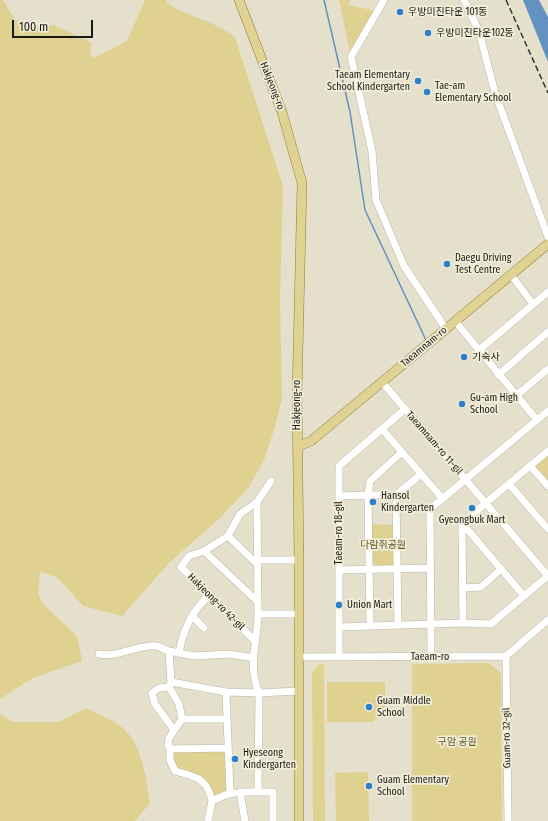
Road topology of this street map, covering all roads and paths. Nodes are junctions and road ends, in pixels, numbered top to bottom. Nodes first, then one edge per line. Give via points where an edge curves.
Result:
1 (239, 0) edge
2 (384, 0) edge
3 (464, 0) edge
4 (548, 237) edge
5 (548, 244) edge
6 (510, 276) junction
7 (548, 292) edge
8 (533, 304) junction
9 (455, 321) junction
10 (446, 329) junction
11 (548, 332) edge
12 (478, 351) junction
13 (548, 369) edge
14 (498, 375) junction
15 (382, 382) junction
16 (516, 396) junction
17 (405, 409) junction
18 (548, 411) edge
19 (537, 420) junction
20 (382, 429) junction
21 (297, 447) junction
22 (548, 451) edge
23 (401, 453) junction
24 (530, 466) junction
25 (420, 475) junction
26 (466, 479) junction
27 (271, 481) dead end
28 (509, 484) junction
29 (548, 486) edge
30 (368, 495) junction
31 (396, 495) junction
32 (339, 496) junction
33 (442, 498) junction
34 (257, 502) junction
35 (486, 504) junction
36 (462, 523) junction
37 (548, 529) edge
38 (228, 536) junction
39 (204, 551) junction
40 (300, 560) junction
41 (257, 562) junction
42 (397, 568) junction
43 (431, 568) junction
44 (370, 569) junction
45 (339, 570) junction
46 (501, 570) junction
47 (548, 576) edge
48 (463, 588) junction
49 (210, 595) junction
50 (524, 596) junction
51 (258, 601) junction
52 (258, 614) junction
53 (299, 614) junction
54 (192, 616) junction
55 (548, 620) edge
56 (463, 623) junction
57 (431, 624) junction
58 (398, 625) junction
59 (370, 626) junction
60 (340, 627) junction
61 (204, 628) dead end
62 (254, 640) junction
63 (169, 651) junction
64 (179, 653) junction
65 (99, 654) dead end
66 (506, 656) junction
67 (299, 657) junction
68 (339, 657) junction
69 (431, 657) junction
70 (254, 658) junction
71 (170, 685) junction
72 (298, 691) junction
73 (226, 692) junction
74 (259, 693) junction
75 (227, 718) junction
76 (182, 719) junction
77 (174, 730) junction
78 (227, 748) junction
79 (170, 749) junction
80 (258, 791) junction
81 (240, 792) junction
82 (230, 793) junction
83 (212, 801) junction
84 (208, 821) edge
85 (245, 821) edge
86 (273, 821) edge
87 (299, 821) edge
88 (508, 821) edge

1 - 21 main road, Hakjeong-ro via 282,112 302,183
2 - 10 street via 351,57 372,151 376,200 404,266
3 - 4 street via 478,31 495,93
5 - 6 main road, Taeamnam-ro
6 - 8 street
6 - 9 main road, Taeamnam-ro
7 - 8 street
8 - 12 street
9 - 10 main road, Taeamnam-ro
9 - 12 street
10 - 15 main road, Taeamnam-ro
11 - 14 street
12 - 14 street
13 - 16 street
14 - 16 street
15 - 17 street, Taeamnam-ro 11-gil
15 - 21 main road, Taeamnam-ro via 310,441
16 - 19 street
17 - 20 street, Taeam-ro 18-gil
17 - 26 street, Taeamnam-ro 11-gil
18 - 19 street
19 - 26 street
20 - 23 street
20 - 32 street, Taeam-ro 18-gil via 339,466
21 - 40 main road, Hakjeong-ro
22 - 24 street
23 - 25 street
23 - 30 street via 370,481
24 - 28 street
24 - 29 street
25 - 31 street
25 - 33 street
26 - 33 street
26 - 35 street, Taeamnam-ro 11-gil
27 - 34 street
28 - 35 street
28 - 37 street
30 - 31 street, Taeam-ro 18-gil
30 - 32 street, Taeam-ro 18-gil
30 - 44 street
31 - 42 street
32 - 45 street, Taeam-ro 18-gil
33 - 43 street via 430,509
34 - 38 street, Hakjeong-ro 42-gil via 240,514
34 - 41 street, Hakjeong-ro 42-gil
35 - 36 street
35 - 47 street, Taeamnam-ro 11-gil
36 - 46 street
36 - 48 street
38 - 39 street, Hakjeong-ro 42-gil
38 - 41 street
39 - 49 street, Hakjeong-ro 42-gil via 189,556 181,567
39 - 51 street
40 - 41 street
40 - 53 main road, Hakjeong-ro
41 - 51 street, Hakjeong-ro 42-gil
42 - 43 street, Taeam-ro 18-gil
42 - 44 street, Taeam-ro 18-gil
42 - 58 street
43 - 57 street
44 - 45 street, Taeam-ro 18-gil
44 - 59 street
45 - 60 street, Taeam-ro 18-gil
46 - 48 street via 481,587
46 - 50 street
47 - 50 street, Taeamnam-ro 11-gil
48 - 56 street
49 - 54 street via 201,602
49 - 62 street, Hakjeong-ro 42-gil
50 - 56 street, Taeamnam-ro 11-gil via 491,624
51 - 52 street, Hakjeong-ro 42-gil
52 - 53 street
52 - 62 street, Hakjeong-ro 42-gil
53 - 67 main road, Hakjeong-ro
54 - 61 street
54 - 64 street via 182,634
55 - 66 street
56 - 57 street, Taeamnam-ro 11-gil
57 - 58 street, Taeamnam-ro 11-gil
57 - 69 street
58 - 59 street, Taeamnam-ro 11-gil
59 - 60 street
60 - 68 street, Taeam-ro 18-gil
62 - 70 street, Hakjeong-ro 42-gil
63 - 64 street
63 - 65 street via 157,646 107,656
63 - 71 street
64 - 70 street via 194,656 229,654
66 - 69 street, Taeam-ro
66 - 88 street, Guam-ro 32-gil
67 - 68 street, Taeam-ro
67 - 72 main road, Hakjeong-ro
68 - 69 street, Taeam-ro
70 - 74 street, Hakjeong-ro 42-gil via 253,680
71 - 73 street
71 - 76 street via 179,704
71 - 77 street via 152,693 155,704
72 - 74 street
72 - 87 main road, Hakjeong-ro
73 - 74 street
73 - 75 street
74 - 80 street, Hakjeong-ro 42-gil
75 - 76 street
75 - 78 street
76 - 77 street
77 - 79 street via 168,745
78 - 79 street
78 - 82 street
79 - 83 street via 170,760 175,771 199,778 206,786
80 - 81 street
80 - 86 street via 273,792
81 - 82 street
81 - 85 street
82 - 83 street
83 - 84 street

